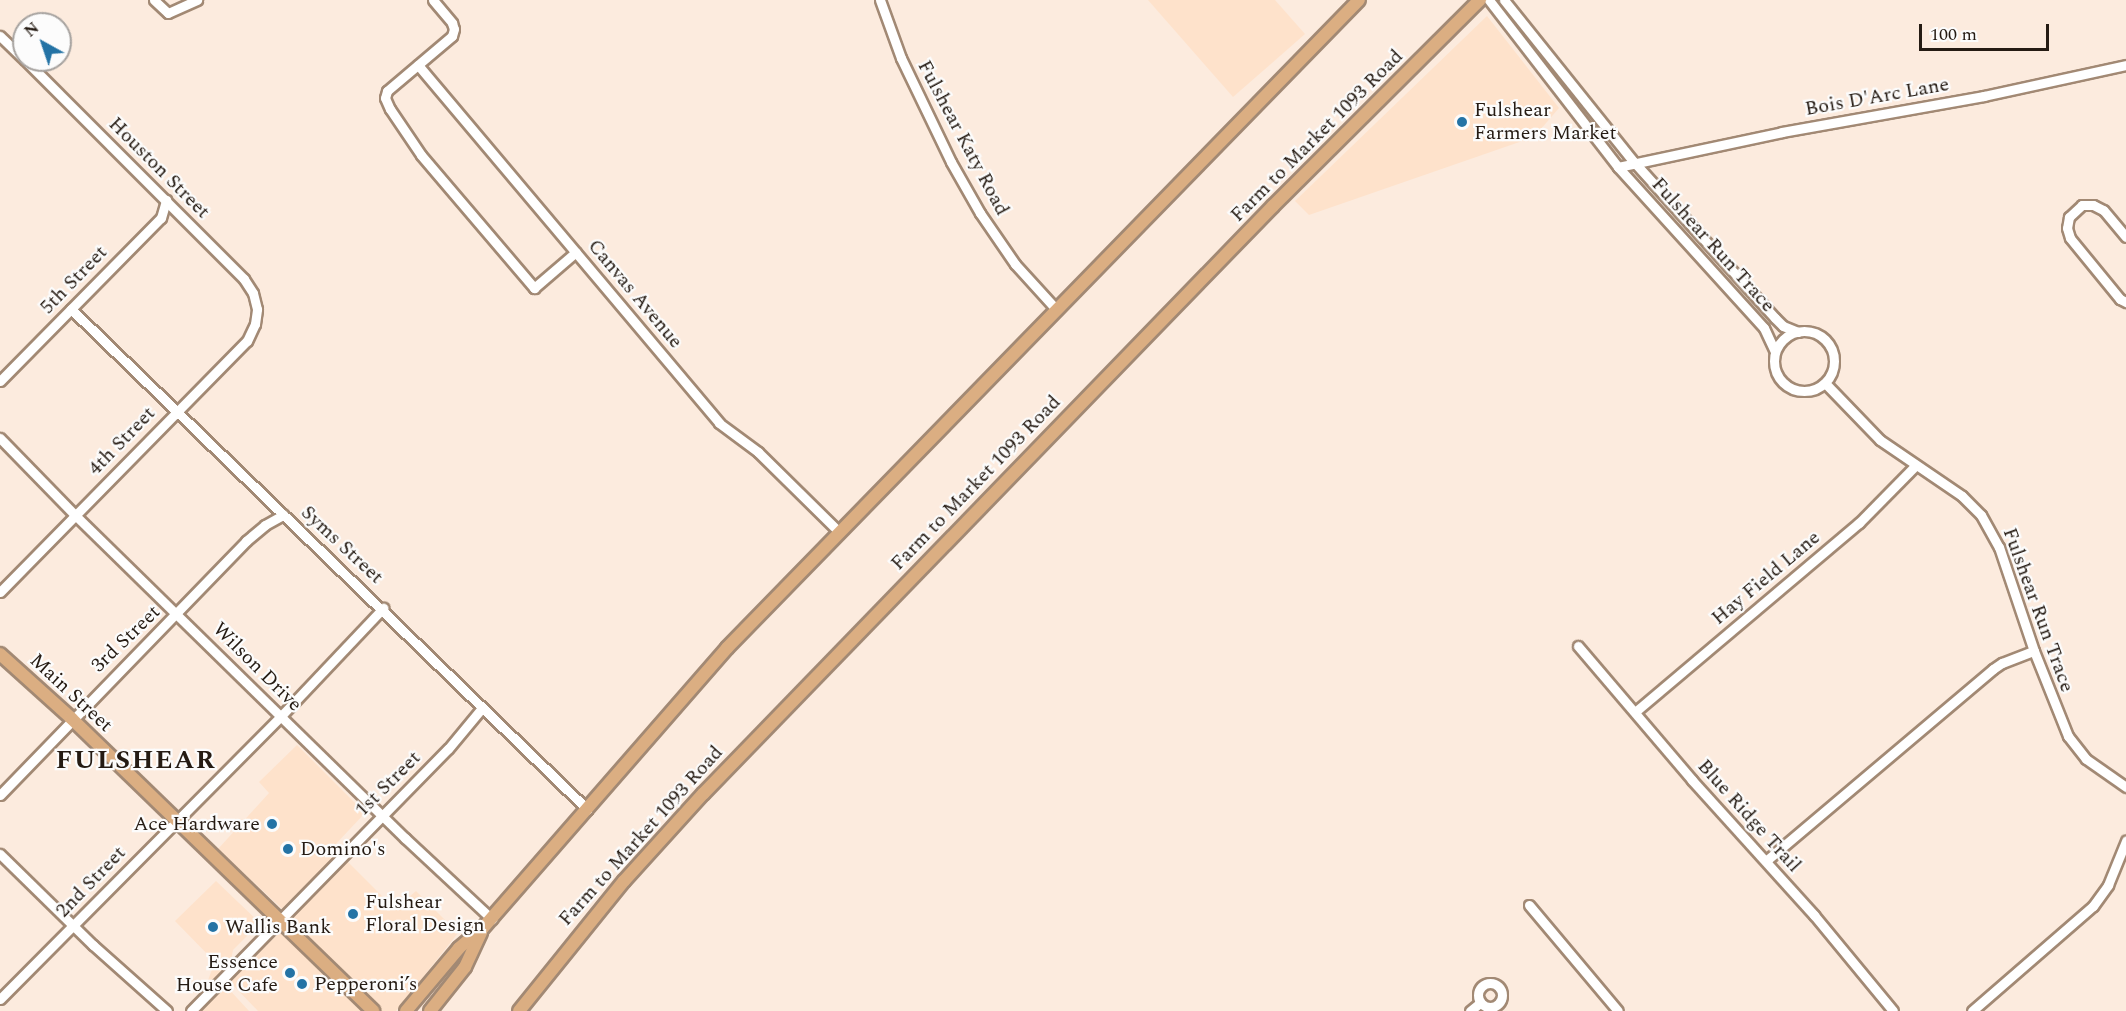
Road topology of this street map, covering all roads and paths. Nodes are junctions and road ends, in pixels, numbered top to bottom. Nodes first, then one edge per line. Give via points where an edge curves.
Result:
1 (154, 0) edge
2 (197, 0) edge
3 (433, 0) edge
4 (880, 0) edge
5 (1359, 0) edge
6 (1480, 0) edge
7 (1489, 0) edge
8 (1504, 0) edge
9 (0, 36) edge
10 (12, 47) edge
11 (418, 65) junction
12 (2126, 65) edge
13 (38, 72) edge
14 (1634, 162) junction
15 (1618, 167) junction
16 (166, 200) junction
17 (2126, 237) edge
18 (576, 252) junction
19 (2126, 302) edge
20 (71, 309) junction
21 (257, 309) joint
22 (1056, 309) junction
23 (1798, 332) junction
24 (1775, 352) junction
25 (0, 381) edge
26 (1825, 383) junction
27 (176, 411) junction
28 (0, 438) edge
29 (1916, 465) junction
30 (75, 515) junction
31 (283, 515) junction
32 (839, 532) junction
33 (0, 592) edge
34 (383, 608) junction
35 (178, 614) junction
36 (1578, 646) dead end
37 (2034, 651) junction
38 (0, 654) edge
39 (482, 708) junction
40 (1635, 712) junction
41 (281, 716) junction
42 (71, 718) junction
43 (2126, 787) edge
44 (0, 795) edge
45 (587, 809) junction
46 (382, 816) junction
47 (176, 822) junction
48 (2126, 841) edge
49 (0, 855) edge
50 (1767, 860) junction
51 (1529, 905) dead end
52 (492, 919) junction
53 (279, 922) junction
54 (74, 926) junction
55 (482, 929) junction
56 (0, 999) edge
57 (1480, 1003) dead end
58 (167, 1011) edge
59 (191, 1011) edge
60 (374, 1011) edge
61 (406, 1011) edge
62 (430, 1011) edge
63 (519, 1011) edge
64 (1470, 1011) edge
65 (1618, 1011) edge
66 (1893, 1011) edge
67 (1972, 1011) edge

1 - 2 street via 168,13
3 - 11 street via 454,29 452,36
4 - 22 street, Fulshear Katy Road via 901,58 980,213 1015,264
5 - 22 main road
6 - 63 main road, Farm to Market 1093 Road via 1273,206 703,794 624,881
7 - 15 street
8 - 14 street
9 - 10 street, Houston Street
11 - 18 street, Canvas Avenue
11 - 18 street via 387,91 385,98 421,155 534,288
12 - 14 street, Bois D'Arc Lane
13 - 16 street, Houston Street
14 - 15 street, Bois D'Arc Lane
14 - 23 street, Fulshear Run Trace via 1775,318
15 - 24 street, Fulshear Run Trace via 1764,328
16 - 20 street, 5th Street via 161,218
16 - 21 street, Houston Street via 244,279
17 - 19 street via 2103,210 2093,205 2082,205 2069,217 2070,238
18 - 32 street, Canvas Avenue via 719,423 758,452
20 - 25 street, 5th Street
20 - 27 street, Syms Street
21 - 27 street, 4th Street via 247,341
22 - 32 main road
23 - 24 street via 1783,339
23 - 26 street via 1822,337 1832,351 1833,368
24 - 26 street via 1775,372 1788,387 1807,391
26 - 29 street, Fulshear Run Trace via 1867,428
27 - 30 street, 4th Street
27 - 31 street, Syms Street
28 - 30 street, Wilson Drive
29 - 37 street, Fulshear Run Trace via 1962,496 1991,530 2018,597
29 - 40 street, Hay Field Lane via 1859,523
30 - 33 street, 4th Street
30 - 35 street, Wilson Drive
31 - 34 street, Syms Street
31 - 35 street, 3rd Street via 246,541
32 - 45 main road via 727,648
34 - 39 street, Syms Street
34 - 41 street, 2nd Street
35 - 41 street, Wilson Drive
35 - 42 street, 3rd Street
36 - 40 street, Blue Ridge Trail
37 - 43 street, Fulshear Run Trace via 2068,736 2086,759
37 - 50 street via 1993,669
38 - 42 main road, Main Street
39 - 45 street, Syms Street
39 - 46 street, 1st Street
40 - 50 street, Blue Ridge Trail
41 - 46 street, Wilson Drive
41 - 47 street, 2nd Street
42 - 44 street, 3rd Street
42 - 47 main road, Main Street
45 - 52 main road
46 - 52 street, Wilson Drive
46 - 53 street, 1st Street
47 - 53 main road, Main Street
47 - 54 street, 2nd Street
48 - 67 street via 2108,885 2093,906
49 - 54 street
50 - 66 street, Blue Ridge Trail
51 - 65 street
52 - 55 main road
53 - 59 street, 1st Street
53 - 60 main road, Main Street
54 - 56 street, 2nd Street
54 - 58 street
55 - 61 main road via 459,948
55 - 62 main road via 465,967
57 - 64 street

